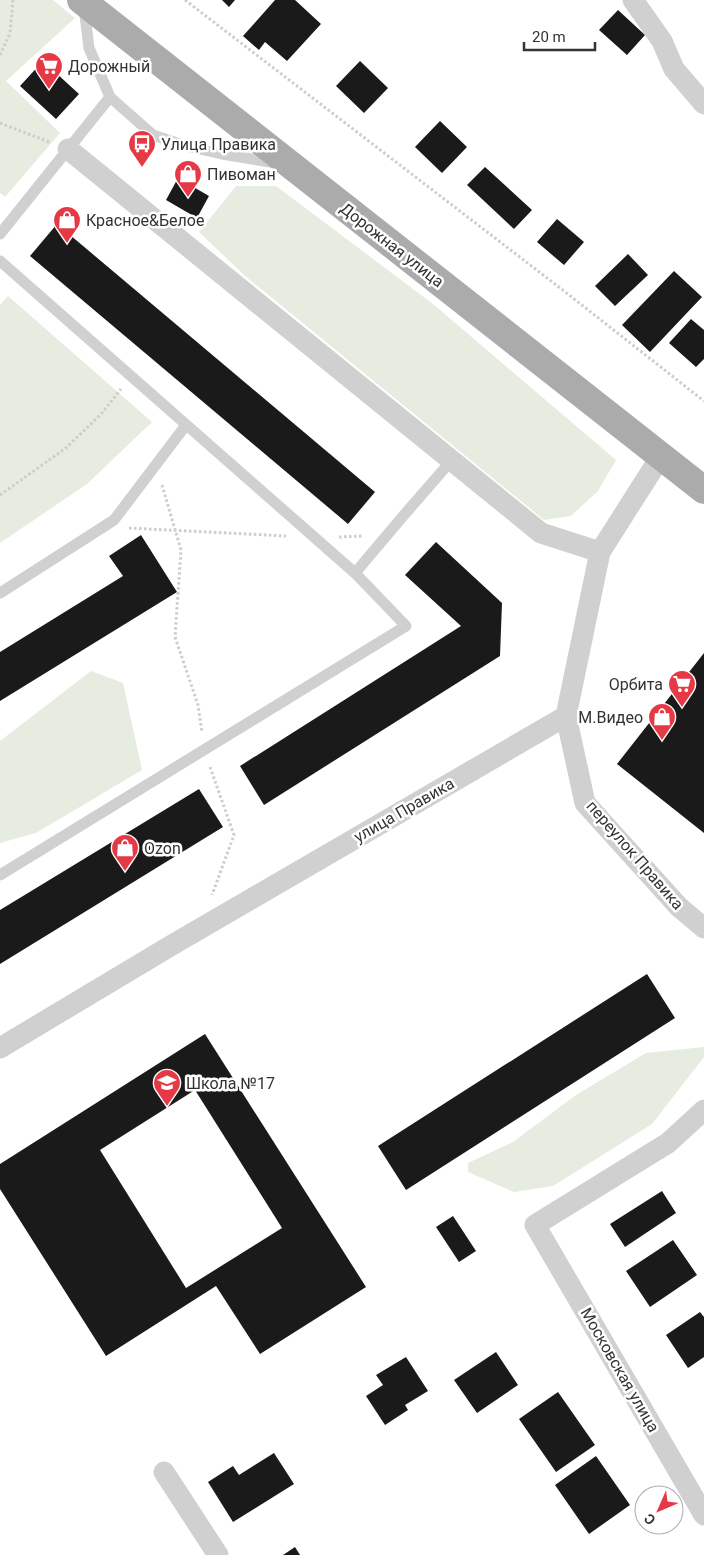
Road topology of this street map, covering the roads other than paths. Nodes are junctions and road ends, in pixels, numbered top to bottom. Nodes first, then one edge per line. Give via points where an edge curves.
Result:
1 (633, 0) edge
2 (82, 1) edge
3 (110, 98) junction
4 (704, 104) edge
5 (68, 149) junction
6 (291, 166) junction
7 (0, 234) edge
8 (0, 261) edge
9 (186, 425) junction
10 (661, 456) junction
11 (452, 461) junction
12 (704, 490) edge
13 (600, 552) junction
14 (355, 573) junction
15 (0, 593) edge
16 (566, 716) junction
17 (0, 875) edge
18 (704, 928) edge
19 (0, 1048) edge
20 (704, 1110) edge
21 (164, 1472) dead end
22 (704, 1515) edge
23 (218, 1555) edge

1 - 4 street via 662,41 674,69
2 - 3 lane via 89,48
2 - 6 main road, Дорожная улица
3 - 5 lane
3 - 6 lane via 153,134 186,146
5 - 7 lane
5 - 11 street
6 - 10 main road, Дорожная улица
8 - 9 lane
9 - 14 lane
9 - 15 lane via 114,520
10 - 12 main road, Дорожная улица
10 - 13 street
11 - 13 street via 542,533
11 - 14 lane
13 - 16 street
14 - 17 lane via 406,626
16 - 18 street, переулок Правика via 586,803 679,907
16 - 19 street, улица Правика
20 - 22 street, Московская улица via 668,1143 535,1225
21 - 23 street

